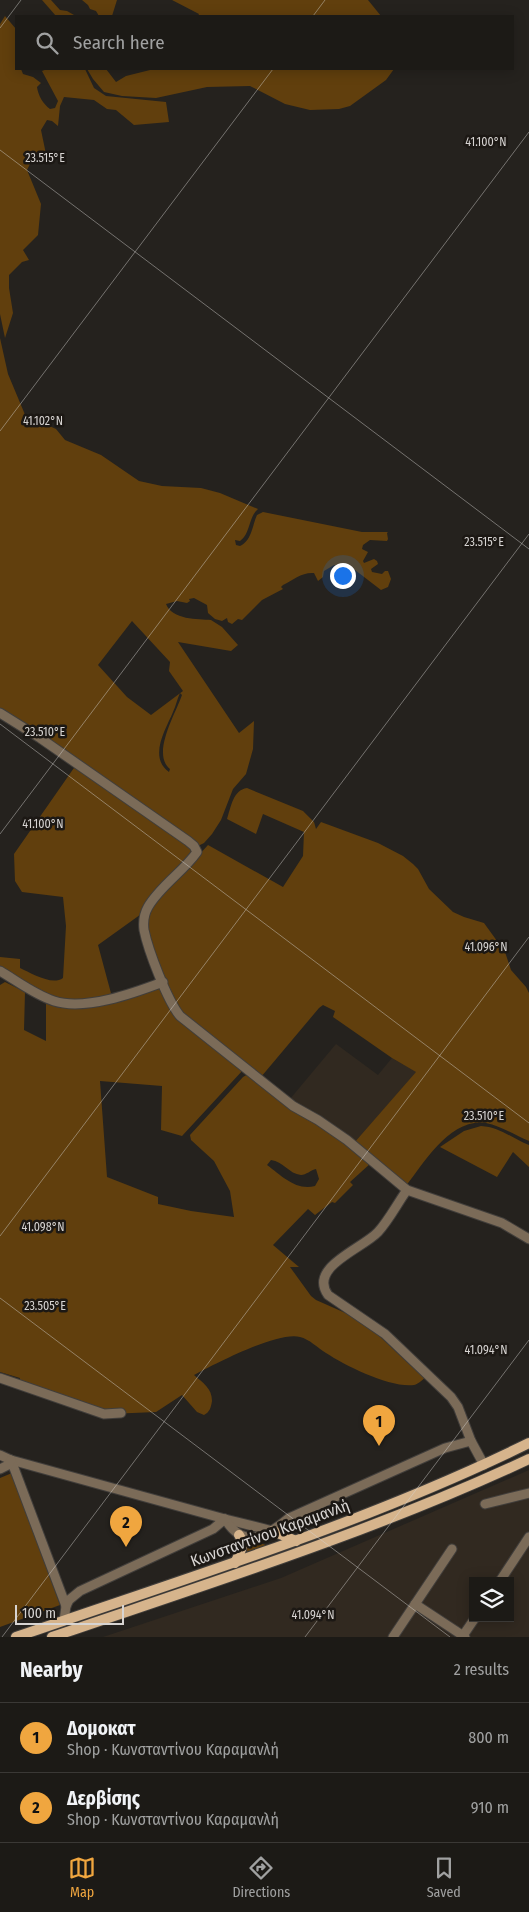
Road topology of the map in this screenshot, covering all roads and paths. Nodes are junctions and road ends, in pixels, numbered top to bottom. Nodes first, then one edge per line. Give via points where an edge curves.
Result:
1 (0, 713) edge
2 (0, 971) edge
3 (163, 982) junction
4 (407, 1190) junction
5 (529, 1239) edge
6 (0, 1378) edge
7 (121, 1414) dead end
8 (471, 1441) junction
9 (529, 1443) edge
10 (0, 1455) edge
11 (529, 1459) edge
12 (11, 1460) junction
13 (484, 1465) junction
14 (0, 1470) edge
15 (529, 1493) edge
16 (485, 1504) dead end
17 (224, 1519) junction
18 (273, 1531) junction
19 (239, 1536) junction
20 (529, 1537) edge
21 (296, 1540) junction
22 (452, 1549) dead end
23 (235, 1563) junction
24 (503, 1577) edge
25 (416, 1604) junction
26 (66, 1606) junction
27 (64, 1621) junction
28 (472, 1622) edge
29 (38, 1634) edge
30 (16, 1637) edge
31 (52, 1637) edge
32 (394, 1637) edge
33 (463, 1637) edge

1 - 3 street via 197,850 145,913 144,929
2 - 3 street via 50,1000 65,1004 108,1000
3 - 4 street via 173,1006 188,1022 294,1106 347,1140
4 - 5 street via 502,1223
4 - 8 street via 380,1230 330,1268 323,1285 328,1295 386,1334 451,1397
6 - 7 street via 104,1414
8 - 13 street
8 - 18 street via 445,1448 289,1518
9 - 13 main road, Κωνσταντίνου Καραμανλή
10 - 12 street
11 - 31 main road, Κωνσταντίνου Καραμανλή via 336,1540
12 - 14 street
12 - 17 street
12 - 26 street
13 - 21 main road, Κωνσταντίνου Καραμανλή
15 - 16 street
17 - 18 street
17 - 19 street
17 - 26 street via 213,1529 80,1591
18 - 19 street via 258,1536
18 - 21 main road
19 - 23 main road via 242,1546
20 - 24 street
21 - 23 main road, Κωνσταντίνου Καραμανλή
22 - 25 street
23 - 27 main road, Κωνσταντίνου Καραμανλή
25 - 32 street
25 - 33 street
26 - 27 street
27 - 29 main road, Κωνσταντίνου Καραμανλή
28 - 33 street
29 - 30 main road, Κωνσταντίνου Καραμανλή

